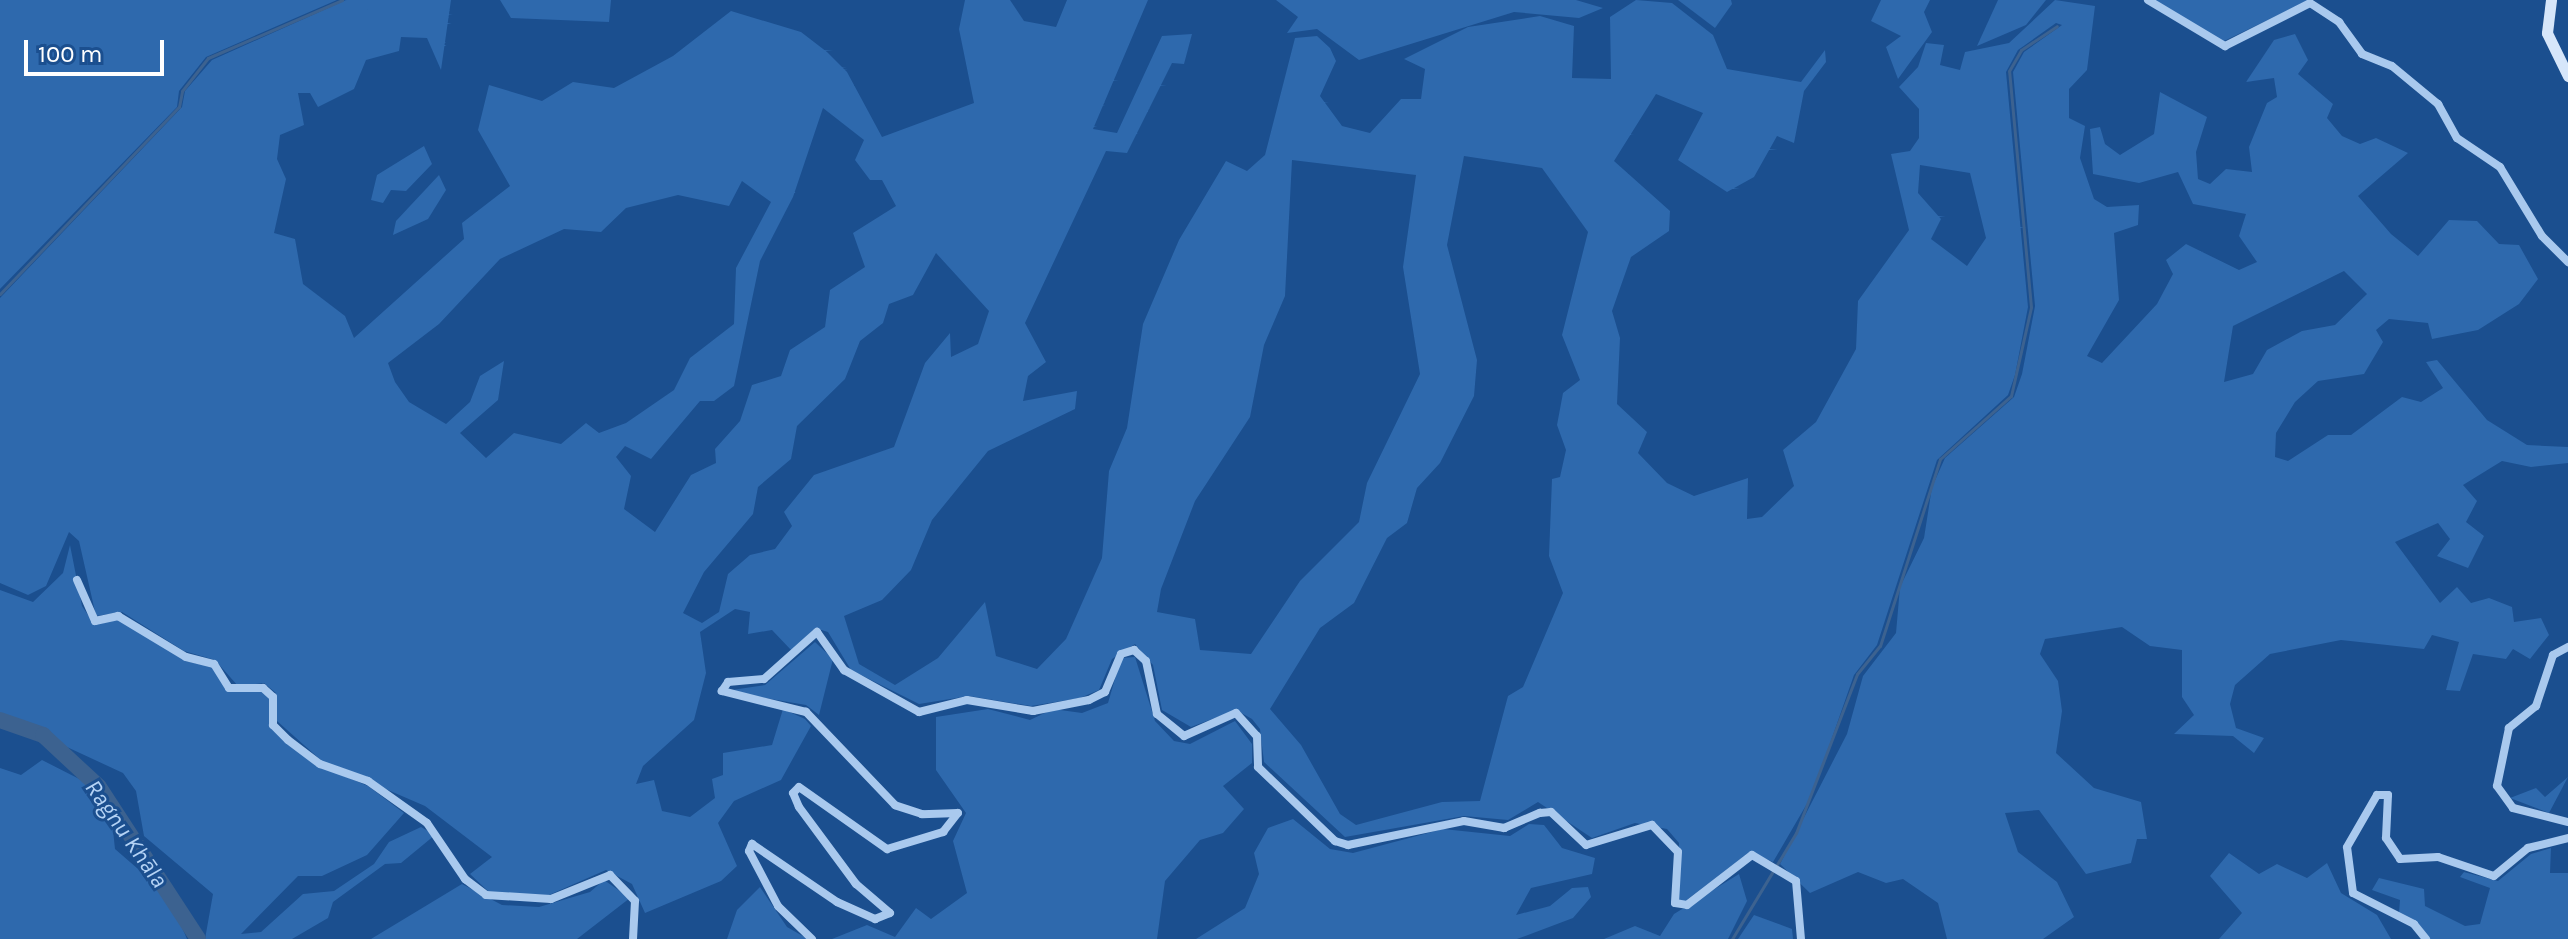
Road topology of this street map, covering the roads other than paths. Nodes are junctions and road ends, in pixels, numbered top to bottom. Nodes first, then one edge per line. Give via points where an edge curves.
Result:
1 (2148, 0) edge
2 (2551, 0) edge
3 (2568, 76) edge
4 (2568, 262) edge
5 (77, 580) dead end
6 (2568, 647) edge
7 (2568, 822) edge
8 (2568, 838) edge
9 (633, 939) edge
10 (812, 939) edge
11 (1801, 939) edge
12 (2426, 939) edge

1 - 4 street via 2225,46 2310,3 2339,22 2362,54 2392,66 2438,104 2457,138 2500,167 2542,236
2 - 3 street via 2547,33
5 - 9 street via 95,621 118,616 186,657 214,664 229,688 263,688 273,697 273,725 288,740 320,764 368,781 427,823 465,879 486,895 537,902 610,875 635,901
6 - 7 street via 2553,655 2536,706 2509,728 2497,786 2513,808
8 - 12 street via 2528,848 2494,876 2438,857 2400,859 2386,838 2388,795 2377,795 2347,847 2353,893 2414,924
10 - 11 street via 778,906 749,851 752,844 837,902 875,919 890,913 856,884 799,807 793,793 799,787 887,849 943,832 958,813 922,814 895,805 806,712 722,691 728,682 764,679 817,632 844,670 919,712 967,700 1033,711 1089,700 1105,692 1121,654 1134,650 1146,661 1157,714 1184,736 1236,713 1257,736 1258,767 1335,841 1348,845 1464,821 1504,828 1551,812 1586,845 1652,825 1678,852 1675,903 1687,905 1752,855 1796,881

